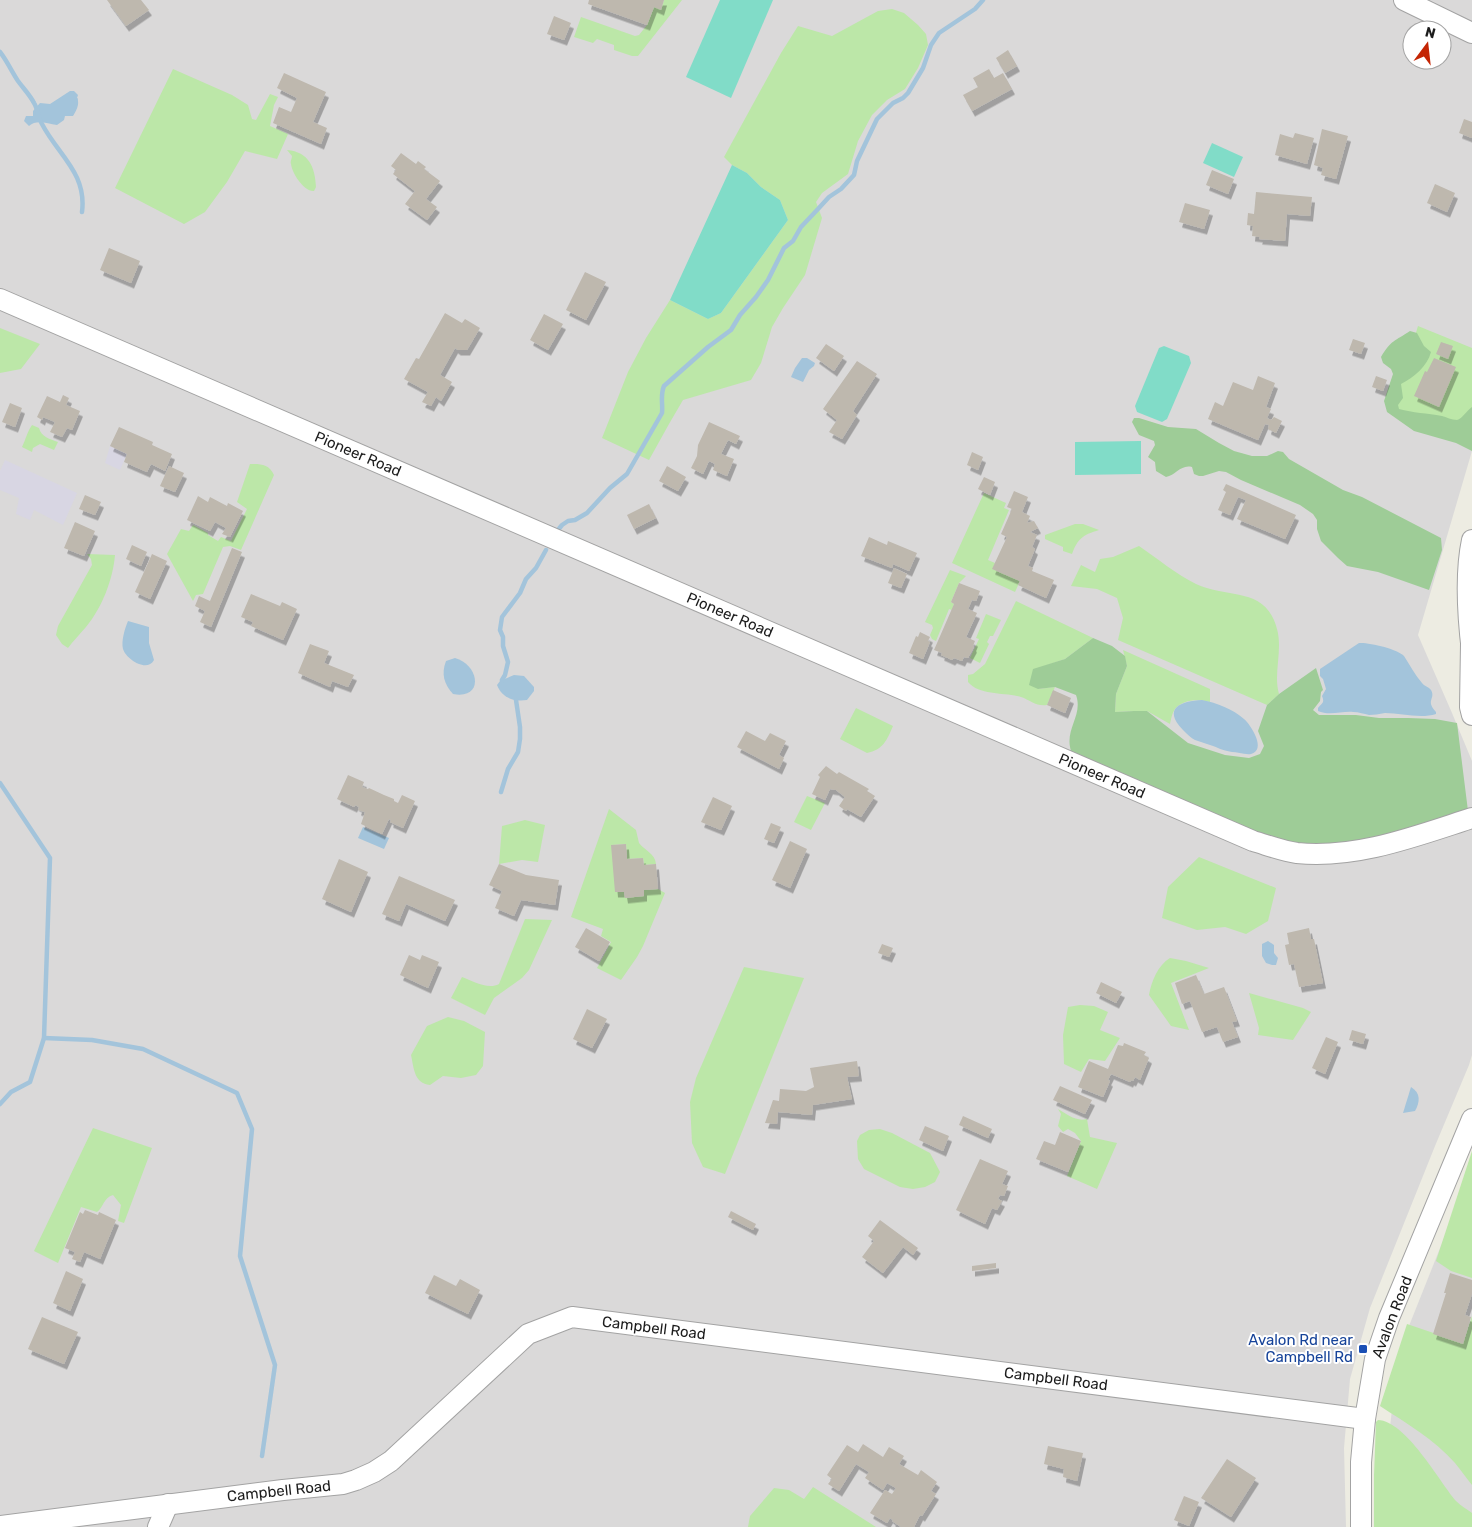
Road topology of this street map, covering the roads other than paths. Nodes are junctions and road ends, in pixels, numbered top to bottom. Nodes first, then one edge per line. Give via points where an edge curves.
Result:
1 (1404, 0) edge
2 (1472, 33) edge
3 (0, 299) edge
4 (1472, 540) edge
5 (1471, 648) edge
6 (1472, 715) edge
7 (1472, 818) edge
8 (1472, 1119) edge
9 (1365, 1419) junction
10 (168, 1504) junction
11 (0, 1526) edge
12 (158, 1527) edge
13 (1360, 1527) edge

1 - 2 street
3 - 7 street, Pioneer Road via 1252,841 1296,853 1340,854 1398,842
4 - 5 street via 1469,567
5 - 6 street
8 - 9 street, Avalon Road via 1385,1328 1375,1359
9 - 10 street, Campbell Road via 572,1318 528,1334 391,1461 374,1472 342,1484
9 - 13 street, Avalon Road
10 - 11 street, Campbell Road
10 - 12 street

